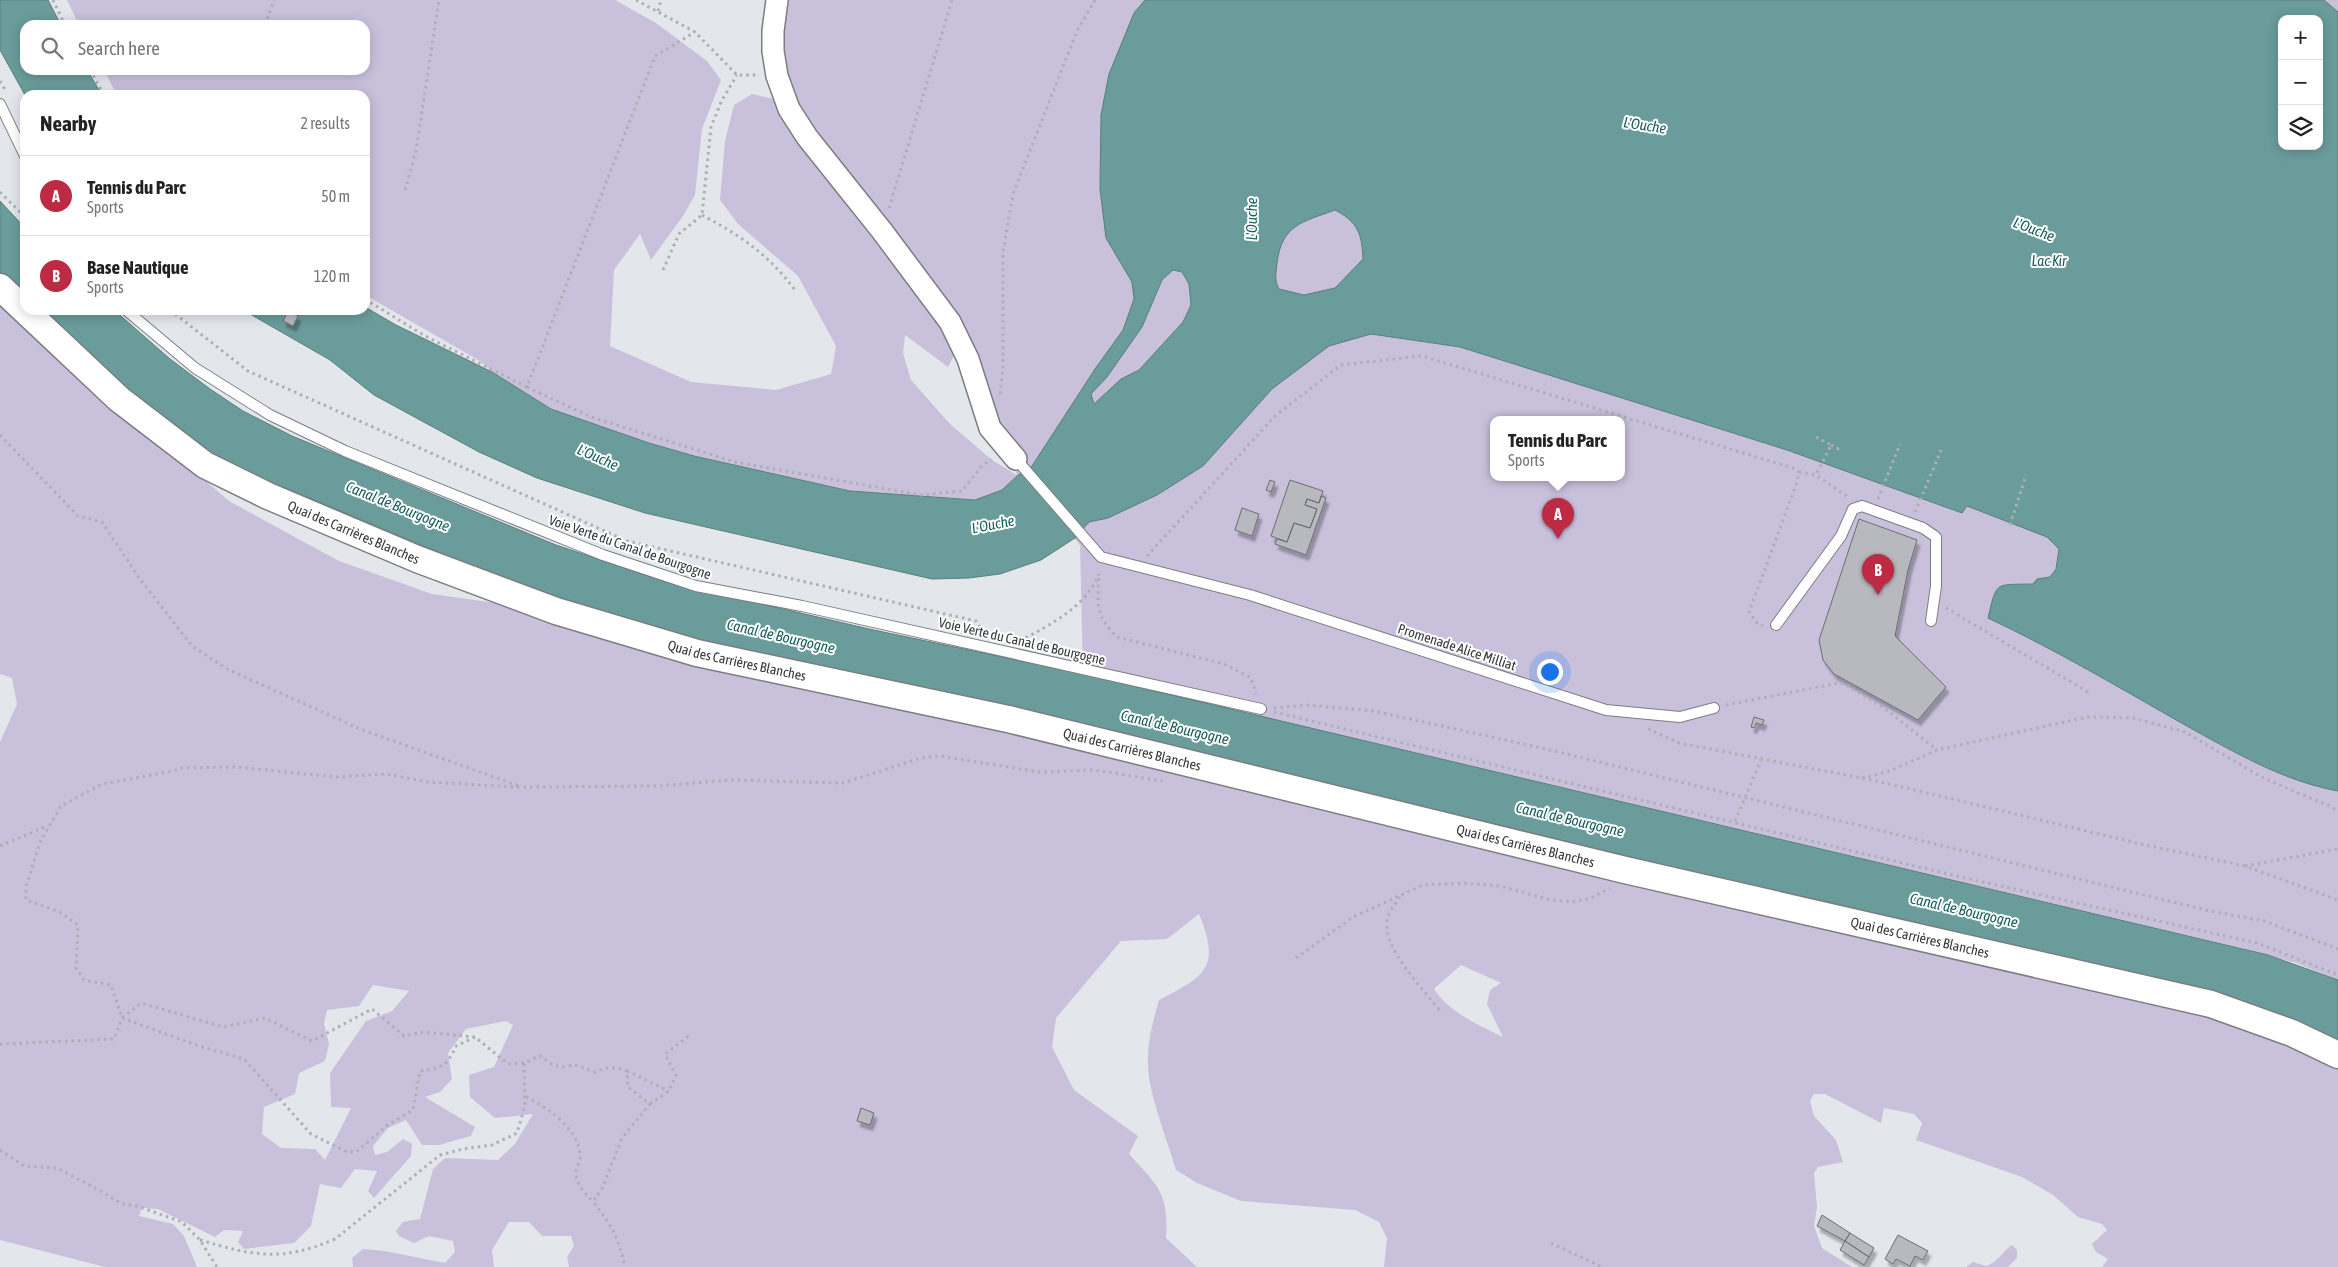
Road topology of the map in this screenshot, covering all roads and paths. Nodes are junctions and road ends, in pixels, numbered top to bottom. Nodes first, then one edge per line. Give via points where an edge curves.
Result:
1 (53, 0) edge
2 (274, 0) edge
3 (440, 0) edge
4 (636, 0) edge
5 (661, 0) edge
6 (778, 0) edge
7 (952, 0) edge
8 (1095, 0) edge
9 (658, 11) junction
10 (63, 20) edge
11 (267, 20) edge
12 (695, 32) junction
13 (93, 75) edge
14 (737, 75) junction
15 (777, 76) junction
16 (101, 90) edge
17 (0, 104) edge
18 (20, 146) edge
19 (405, 190) dead end
20 (0, 192) edge
21 (20, 212) edge
22 (702, 215) junction
23 (882, 230) junction
24 (663, 270) dead end
25 (0, 287) edge
26 (795, 290) dead end
27 (370, 302) edge
28 (20, 306) edge
29 (30, 315) edge
30 (132, 315) edge
31 (176, 315) edge
32 (527, 387) junction
33 (1621, 416) edge
34 (1625, 417) edge
35 (990, 428) junction
36 (0, 435) edge
37 (1816, 437) dead end
38 (1900, 444) dead end
39 (1830, 445) junction
40 (1942, 448) dead end
41 (1842, 451) dead end
42 (1010, 453) junction
43 (1799, 472) junction
44 (2026, 475) dead end
45 (1816, 476) junction
46 (1883, 488) dead end
47 (1919, 501) dead end
48 (1857, 507) junction
49 (2010, 525) dead end
50 (1100, 557) junction
51 (1136, 568) junction
52 (1100, 574) junction
53 (1934, 601) junction
54 (1931, 621) dead end
55 (1774, 628) joint
56 (995, 649) junction
57 (2088, 692) dead end
58 (1714, 708) joint
59 (1261, 709) junction
60 (1647, 728) dead end
61 (1937, 750) junction
62 (1761, 760) junction
63 (1860, 778) junction
64 (1166, 782) dead end
65 (522, 787) junction
66 (1746, 799) junction
67 (2338, 812) edge
68 (1734, 821) junction
69 (48, 826) junction
70 (0, 846) edge
71 (2338, 848) edge
72 (2245, 866) junction
73 (1625, 870) junction
74 (1400, 896) junction
75 (2338, 900) edge
76 (2338, 949) edge
77 (1296, 958) dead end
78 (2338, 975) edge
79 (1442, 1013) dead end
80 (122, 1018) junction
81 (690, 1035) dead end
82 (474, 1037) junction
83 (0, 1044) edge
84 (2338, 1055) edge
85 (524, 1063) junction
86 (627, 1071) junction
87 (669, 1091) junction
88 (525, 1096) junction
89 (650, 1104) junction
90 (0, 1150) edge
91 (593, 1202) junction
92 (200, 1240) junction
93 (1550, 1243) dead end
94 (218, 1267) edge
95 (626, 1267) edge
96 (1602, 1267) edge

1 - 10 path
2 - 11 path
3 - 19 path via 416,150
4 - 9 path
5 - 9 path
6 - 15 street via 773,30
7 - 23 path
8 - 35 path via 1077,31 1013,194 1003,252 1003,368 1000,396
9 - 12 path
12 - 14 path
12 - 32 path via 655,56
13 - 16 path
14 - 15 path
14 - 22 path via 711,127
15 - 23 street via 789,109 807,137
17 - 18 lane
20 - 21 path
22 - 24 path via 679,234
22 - 26 path via 755,246 779,268
23 - 35 street via 950,322 968,359
25 - 28 street, Quai des Carrières Blanches
27 - 32 path via 425,336
29 - 73 street, Quai des Carrières Blanches via 119,399 205,465 268,496 417,559 556,611 698,653 1008,719
30 - 56 lane, Voie Verte du Canal de Bourgogne via 195,368 270,414 346,451 520,523 696,586
31 - 56 path via 248,371 627,541 976,621
32 - 42 path via 591,417 735,462 921,495 962,491 980,467
33 - 51 path via 1422,356 1341,365 1275,416
34 - 43 path
35 - 42 street
36 - 65 path via 78,516 102,522 140,579 192,646 227,669 360,729
37 - 39 path
38 - 46 path
39 - 41 path
39 - 45 path
40 - 47 path
42 - 50 lane
43 - 45 path
43 - 55 path via 1749,612 1757,623
44 - 49 path
45 - 48 path via 1842,492
48 - 53 lane via 1881,512 1923,528 1936,537
48 - 55 lane via 1853,509 1841,536
50 - 51 lane, Promenade Alice Milliat
50 - 52 path
51 - 58 lane, Promenade Alice Milliat via 1250,595 1606,710 1680,717
52 - 56 path via 1083,601 1018,643
52 - 59 path via 1097,605 1104,625 1117,637 1224,664 1251,678
53 - 54 lane
53 - 57 path
56 - 59 lane, Voie Verte du Canal de Bourgogne
58 - 61 path via 1846,684 1884,708
59 - 66 path via 1308,705 1374,711 1546,749
59 - 68 path
60 - 62 path via 1679,743
61 - 63 path via 1887,772
61 - 67 path via 2088,718 2133,718 2185,732 2265,779
62 - 63 path
62 - 66 path
63 - 72 path
64 - 65 path via 1095,770 1039,772 940,756 921,758 843,783 730,780 658,786
65 - 69 path via 428,782 386,774 337,777 236,767 181,768 102,784 61,806
66 - 68 path
66 - 76 path via 2264,921
68 - 78 path via 1965,878 2257,943
69 - 70 path
69 - 80 path via 26,887 26,900 60,912 78,925 76,968 84,980 111,985
71 - 72 path
72 - 75 path
73 - 74 path via 1608,889 1589,899 1571,902 1500,886 1463,883 1422,885
73 - 84 street, Quai des Carrières Blanches via 2211,1004 2292,1033
74 - 77 path via 1353,917
74 - 79 path via 1387,918 1387,933 1394,952
80 - 82 path via 141,1003 223,1027 265,1018 312,1040 372,1009 404,1036 423,1032
80 - 82 path via 202,1048 244,1059 311,1134 347,1152 356,1152 389,1124 413,1110 420,1071 439,1069 450,1059 456,1046
80 - 83 path via 114,1039
81 - 87 path via 665,1054 676,1075
82 - 85 path via 508,1064
85 - 86 path via 540,1056 562,1067 575,1065 595,1072 606,1067
85 - 88 path
86 - 87 path
86 - 89 path via 628,1087
87 - 89 path
88 - 91 path via 543,1105 574,1135 580,1159 576,1172 580,1186
88 - 92 path via 516,1133 492,1145 440,1156 351,1227 322,1245 285,1255 243,1252
89 - 91 path via 622,1138 602,1189
90 - 92 path via 24,1166 57,1168 122,1204 182,1222
91 - 95 path via 612,1226
92 - 94 path
93 - 96 path

